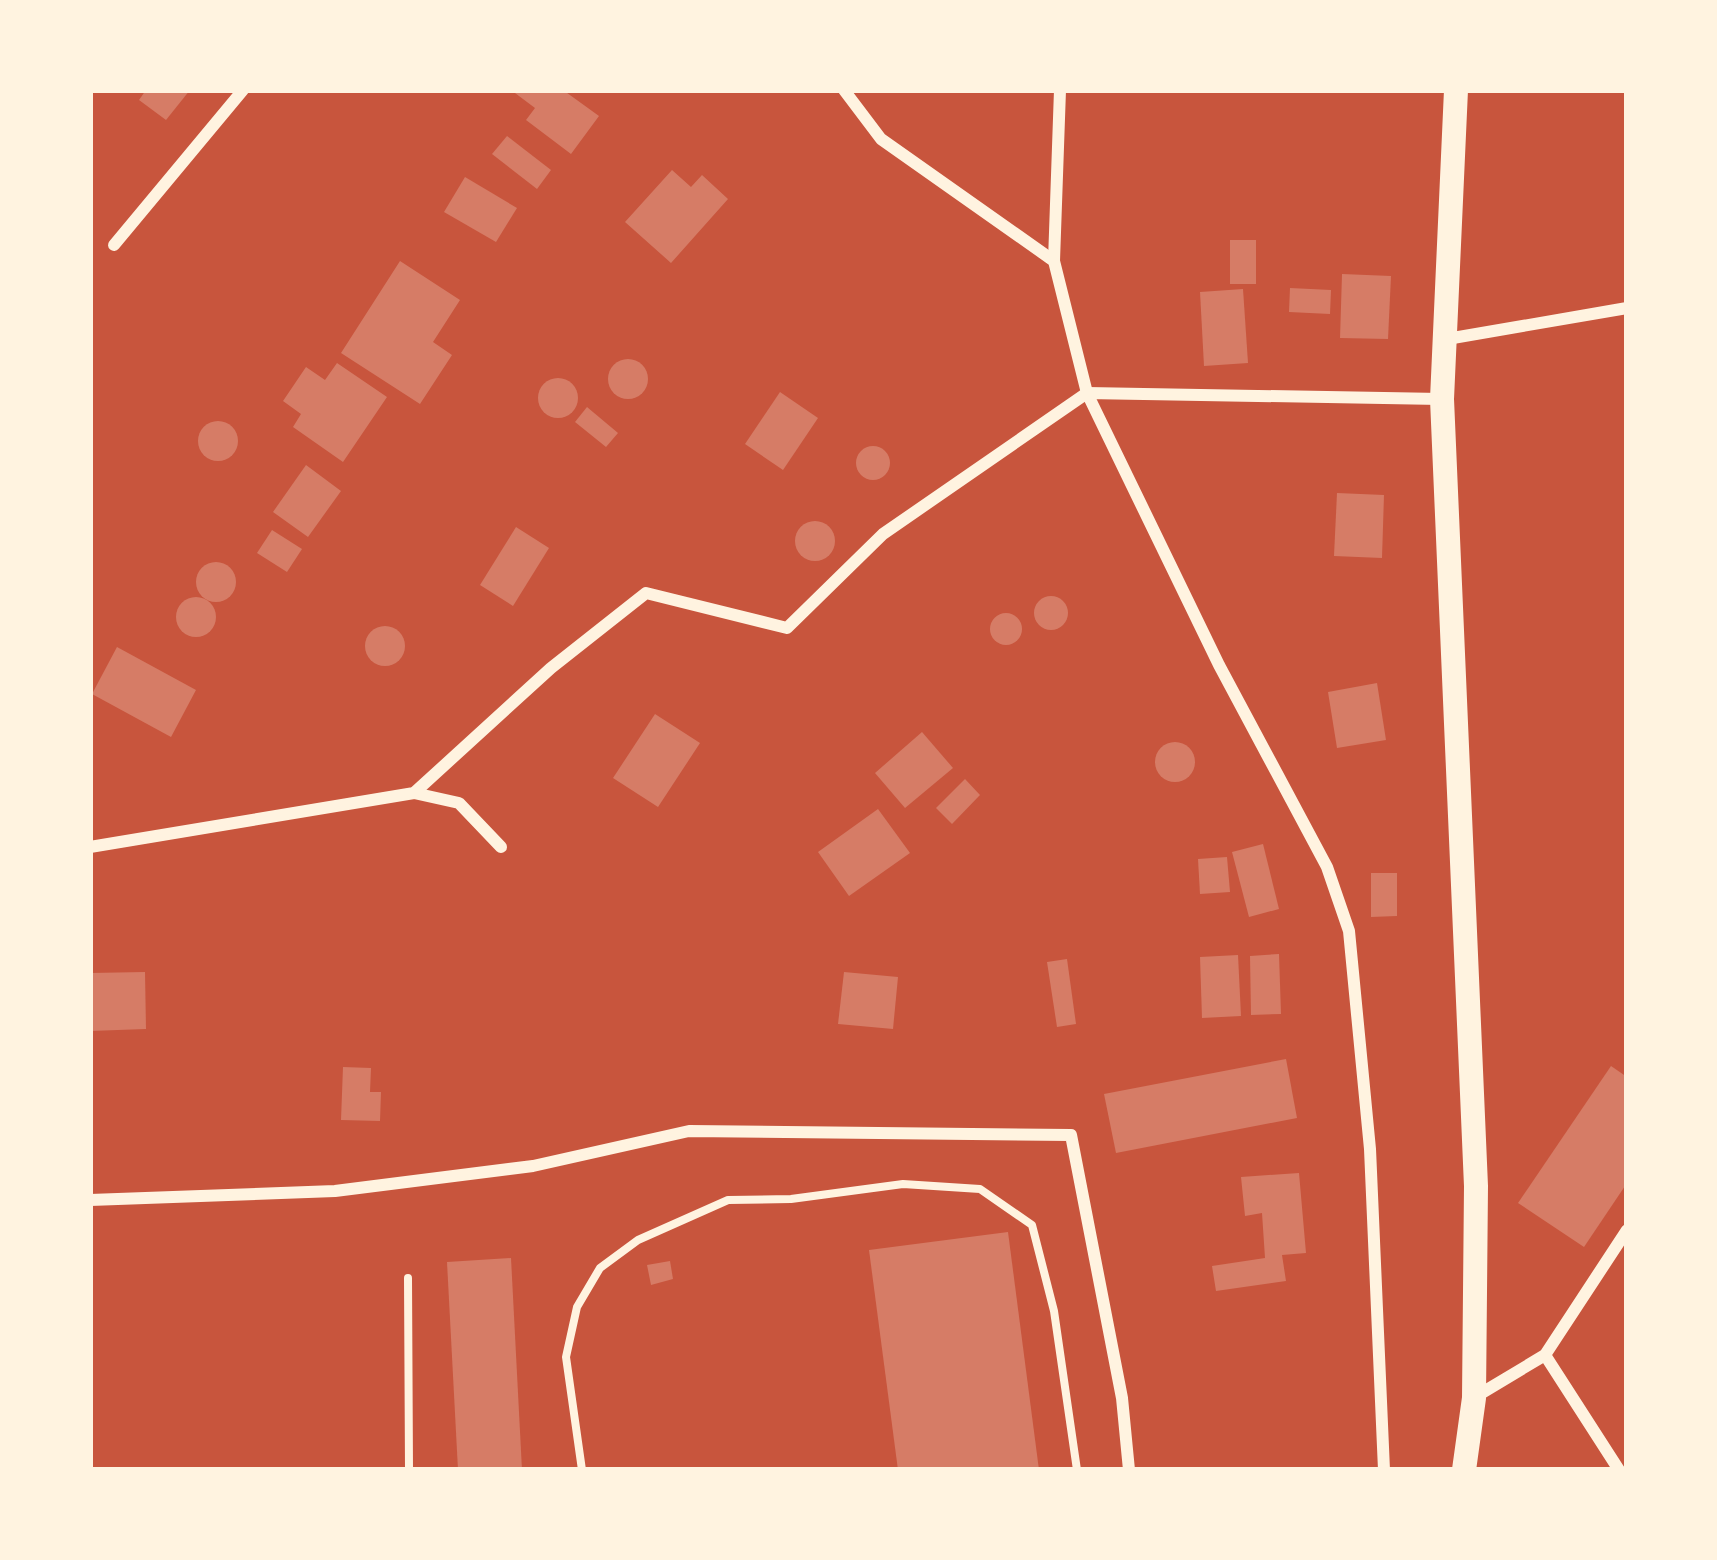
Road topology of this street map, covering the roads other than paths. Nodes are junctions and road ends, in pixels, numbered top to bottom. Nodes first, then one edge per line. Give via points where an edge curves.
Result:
1 (243, 90) edge
2 (844, 90) edge
3 (1060, 90) edge
4 (1456, 90) edge
5 (114, 245) dead end
6 (1054, 261) junction
7 (1627, 308) edge
8 (1448, 339) junction
9 (1087, 393) junction
10 (1442, 399) junction
11 (414, 794) junction
12 (90, 847) edge
13 (501, 847) dead end
14 (90, 1200) edge
15 (1627, 1230) edge
16 (1545, 1355) junction
17 (1474, 1398) junction
18 (1130, 1470) edge
19 (1384, 1470) edge
20 (1464, 1470) edge
21 (1619, 1470) edge

1 - 5 street
2 - 6 street via 881,139
3 - 6 street
4 - 8 main road
6 - 9 street
7 - 8 street
8 - 10 main road
9 - 10 street
9 - 11 street via 883,534 787,628 646,592
9 - 19 street via 1328,867 1349,931 1370,1149
10 - 17 main road via 1474,1144
11 - 12 street
11 - 13 street via 459,803
14 - 18 street via 335,1191 533,1166 688,1131 1071,1135
15 - 16 street
16 - 17 street
16 - 21 street
17 - 20 main road

